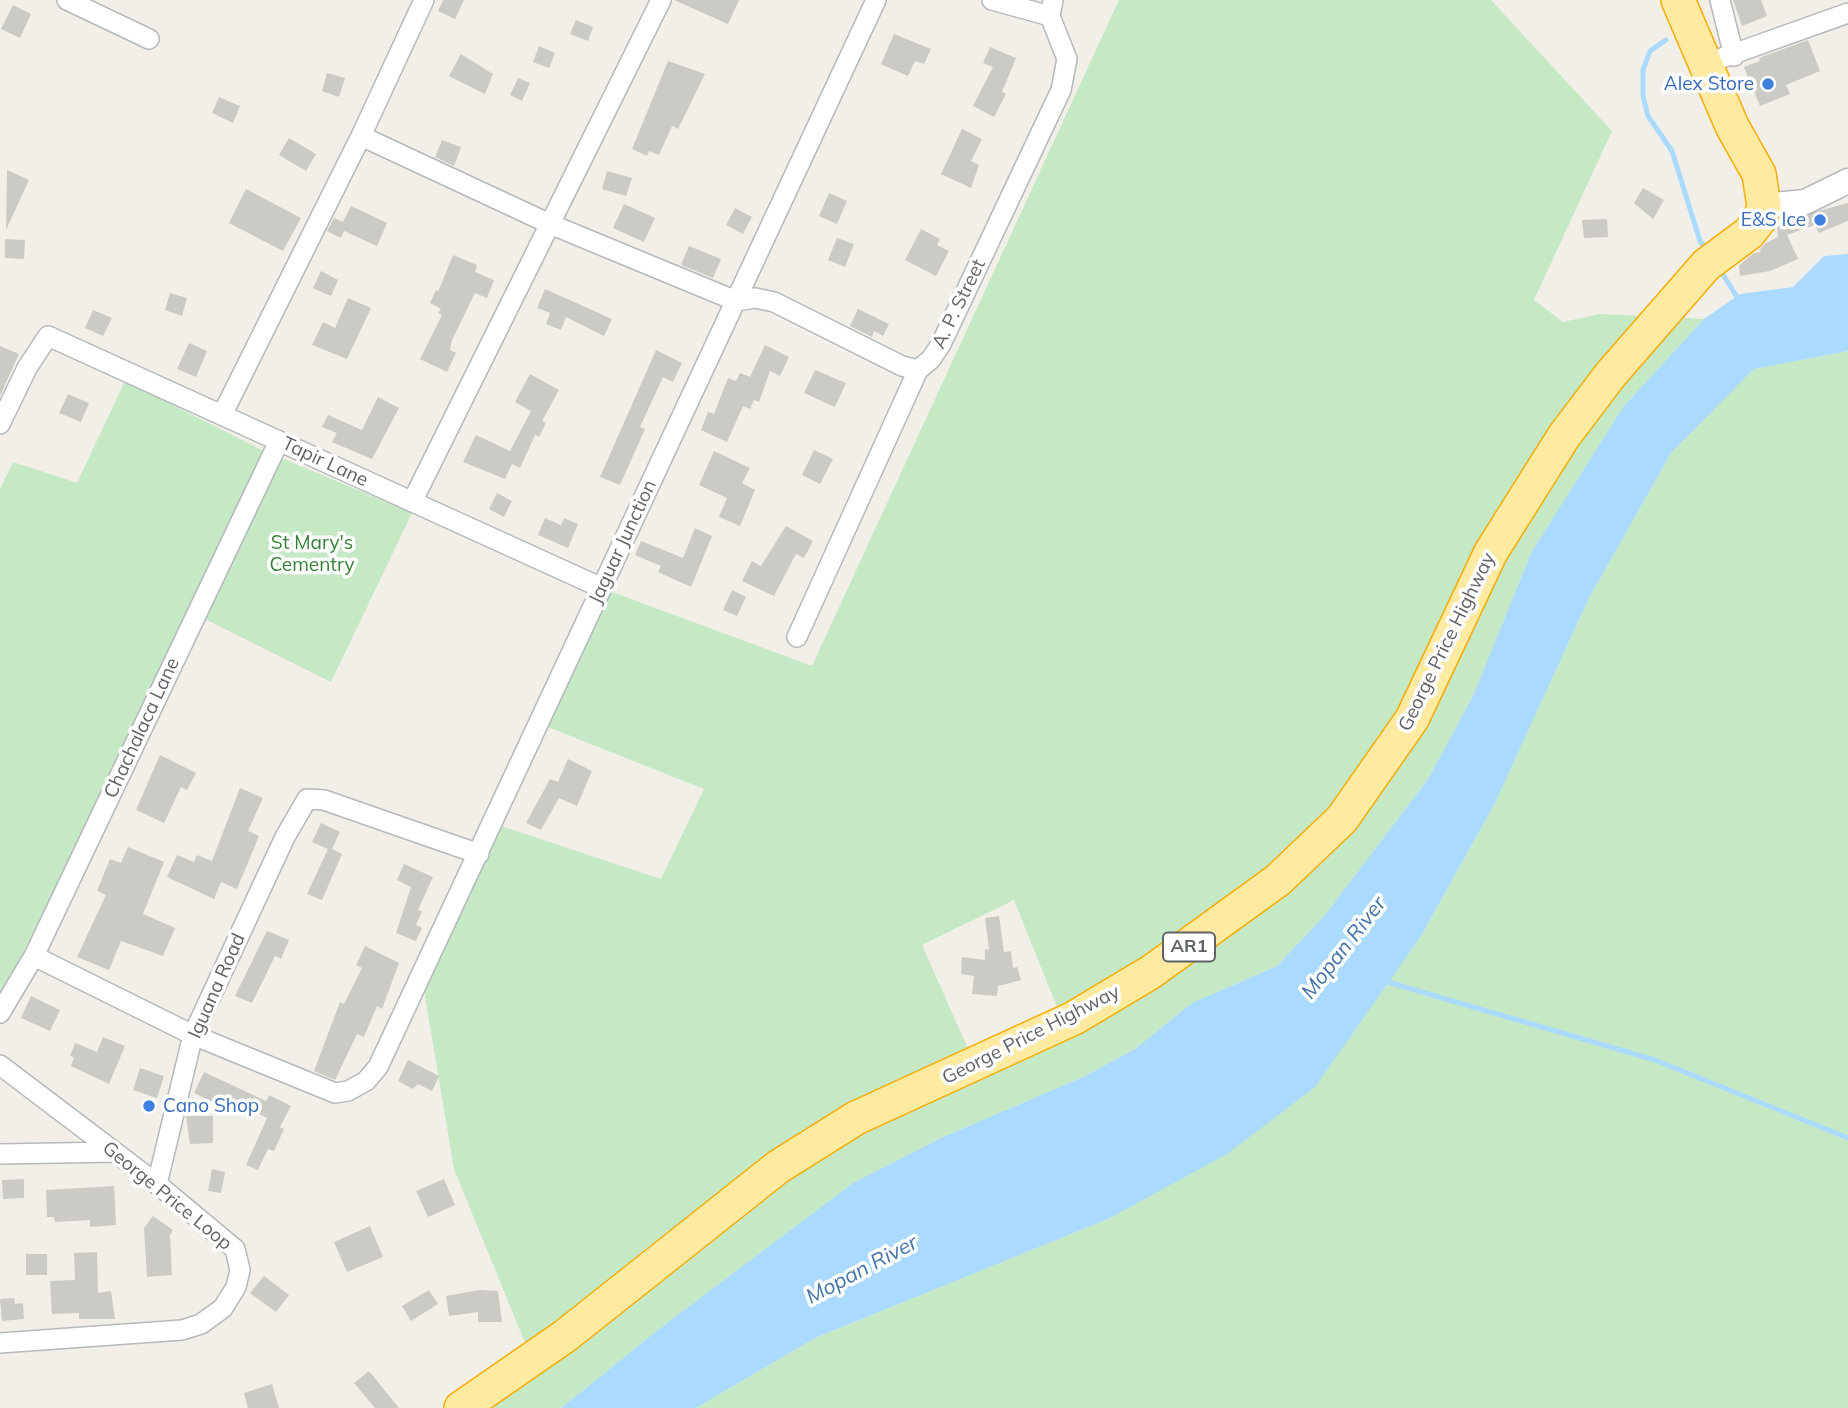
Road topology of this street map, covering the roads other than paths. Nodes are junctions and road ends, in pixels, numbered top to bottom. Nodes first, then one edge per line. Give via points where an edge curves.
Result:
1 (67, 0) edge
2 (424, 0) edge
3 (661, 0) edge
4 (876, 0) edge
5 (992, 0) edge
6 (1678, 0) edge
7 (1720, 0) edge
8 (1052, 8) edge
9 (1848, 13) edge
10 (149, 39) dead end
11 (1720, 60) junction
12 (361, 136) junction
13 (1848, 181) edge
14 (1764, 206) junction
15 (550, 224) junction
16 (736, 301) junction
17 (918, 370) junction
18 (222, 415) junction
19 (0, 424) edge
20 (279, 441) junction
21 (412, 502) junction
22 (602, 588) junction
23 (797, 637) dead end
24 (479, 853) junction
25 (34, 956) junction
26 (0, 1013) edge
27 (193, 1035) junction
28 (0, 1065) edge
29 (114, 1152) junction
30 (0, 1154) edge
31 (157, 1184) junction
32 (0, 1343) edge
33 (461, 1408) edge

1 - 10 street
2 - 12 street
3 - 15 street
4 - 16 street, Jaguar Junction
5 - 8 street
6 - 11 highway
7 - 11 street
8 - 17 street, A. P. Street via 1067,59 1061,90 941,344
9 - 11 street
11 - 14 highway via 1732,126 1759,174
12 - 15 street
12 - 18 street
13 - 14 street via 1804,202
14 - 33 highway, George Price Highway / AR1 via 1749,233 1713,260 1611,374 1564,436 1490,552 1412,719 1364,791 1320,842 1192,945 1116,993 1074,1018 856,1118 788,1160 565,1336
15 - 16 street
15 - 21 street
16 - 17 street via 774,302
16 - 22 street, Jaguar Junction
17 - 23 street, A. P. Street
18 - 19 street, Tapir Lane via 48,336
18 - 20 street, Tapir Lane
20 - 21 street, Tapir Lane
20 - 25 street, Chachalaca Lane
21 - 22 street, Tapir Lane
22 - 24 street, Jaguar Junction
24 - 27 street, Jaguar Junction via 388,1049 366,1081 335,1093
24 - 27 street, Iguana Road via 324,800 307,799
25 - 26 street, Chachalaca Lane
25 - 27 street
27 - 31 street, Iguana Road
28 - 29 street, George Price Loop
29 - 30 street
29 - 31 street, George Price Loop
31 - 32 street, George Price Loop via 235,1249 240,1270 223,1308 201,1324 182,1330

